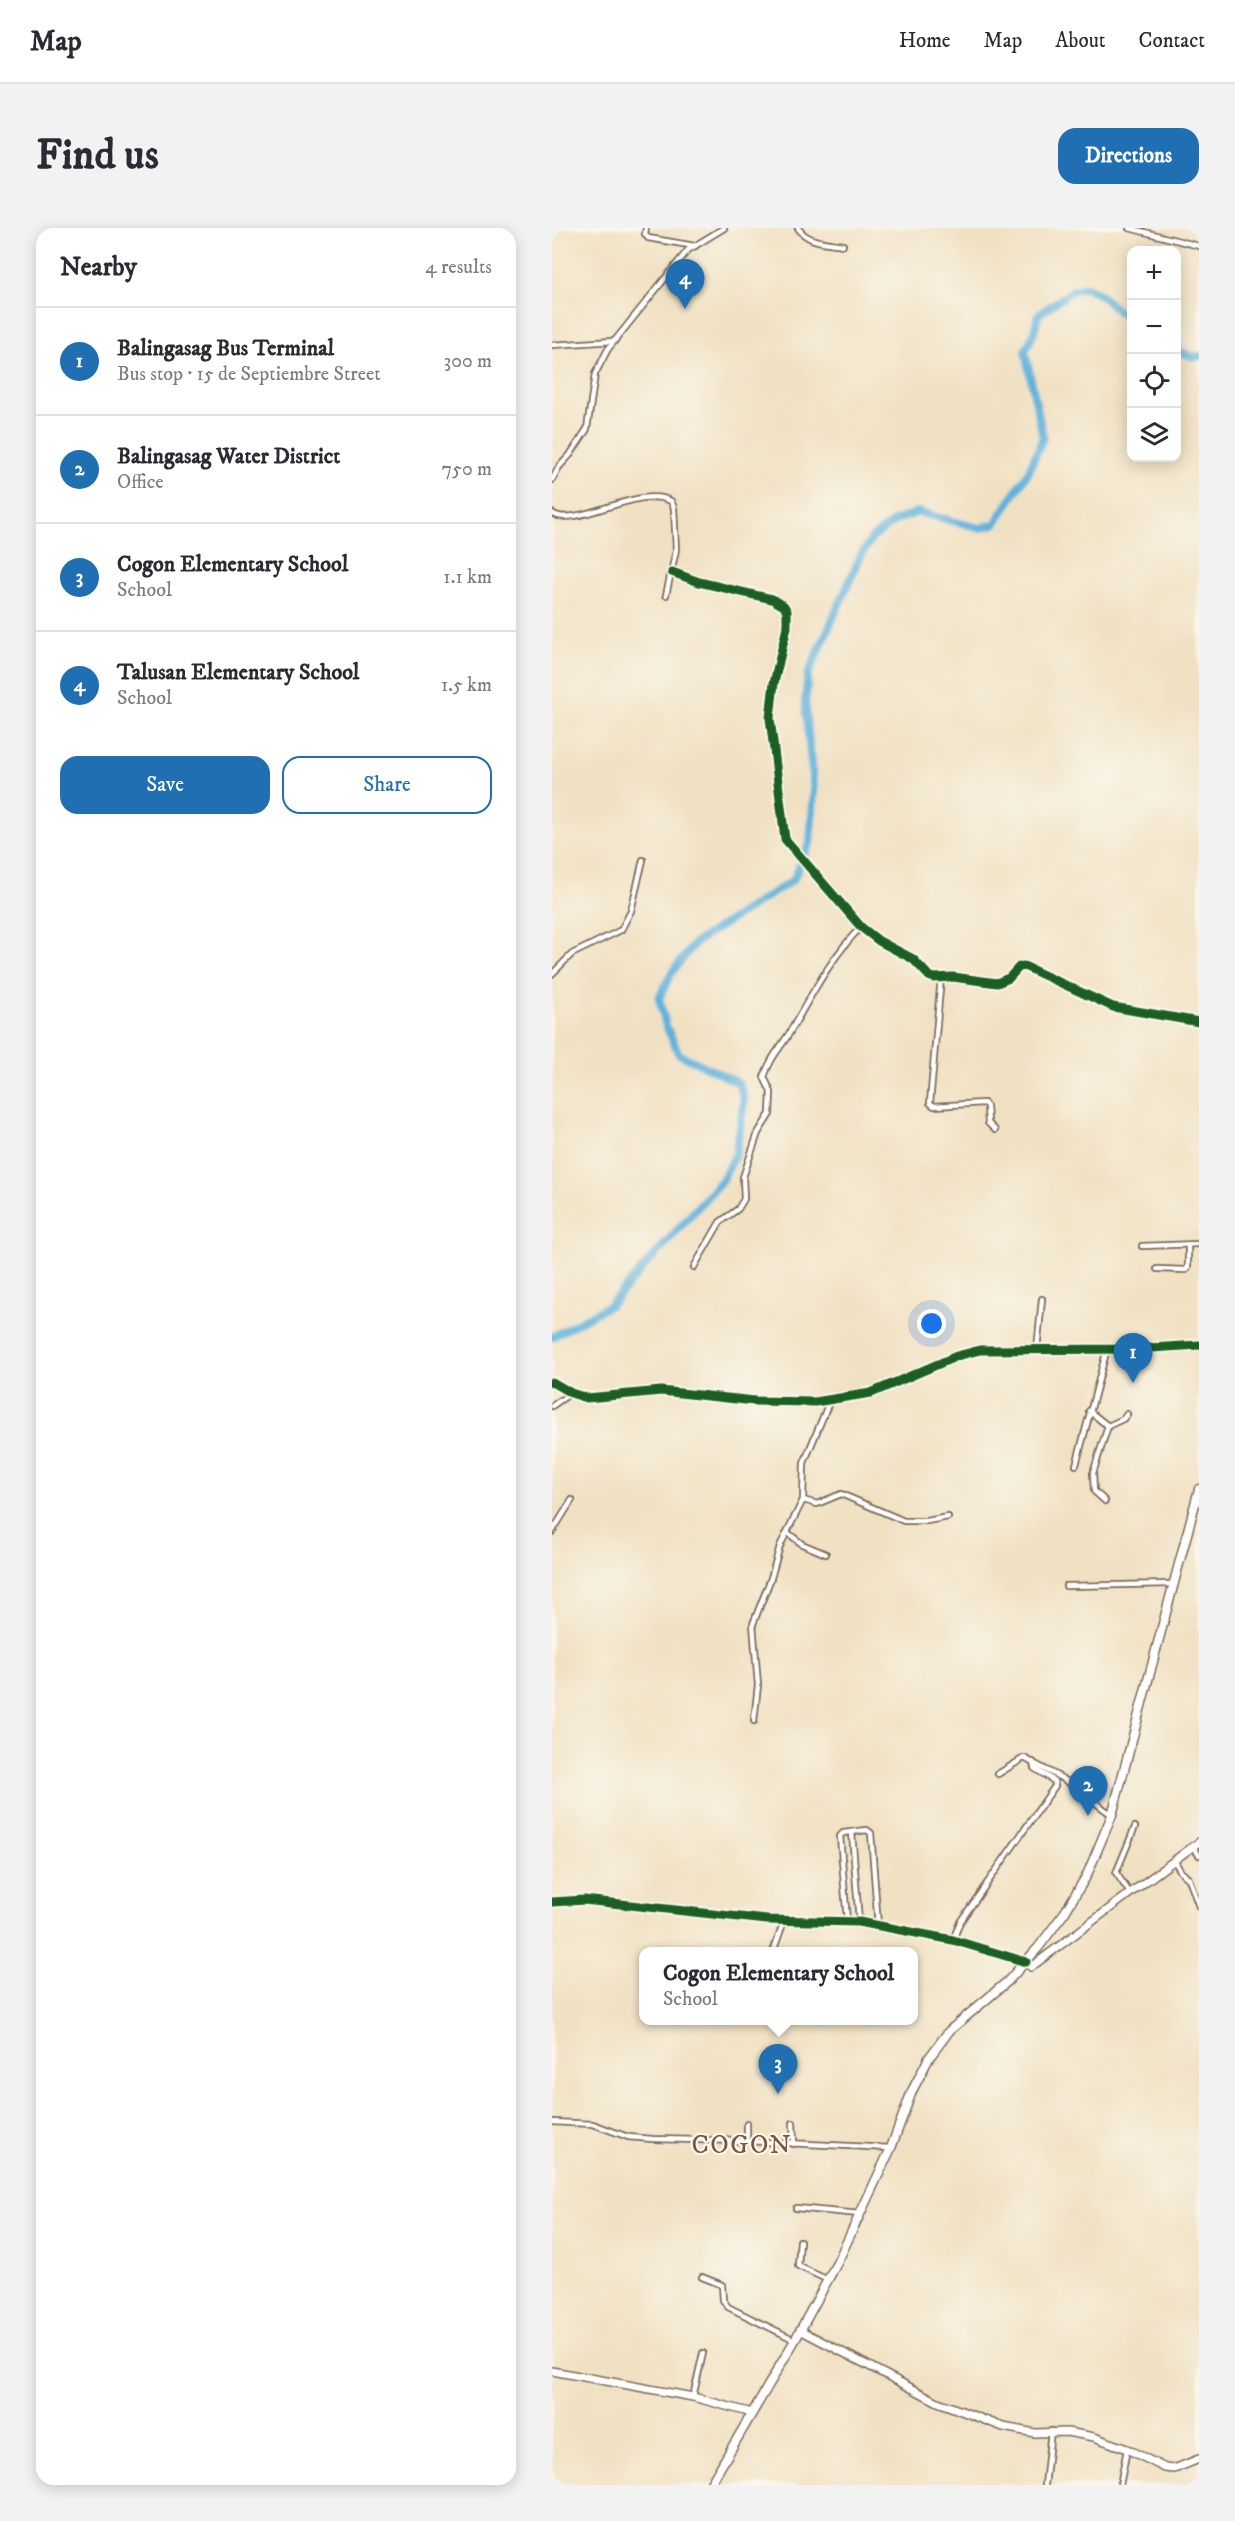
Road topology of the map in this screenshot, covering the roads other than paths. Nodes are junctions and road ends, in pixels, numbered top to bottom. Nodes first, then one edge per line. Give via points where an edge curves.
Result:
1 (646, 228) edge
2 (724, 228) edge
3 (798, 228) edge
4 (1129, 228) edge
5 (843, 244) dead end
6 (695, 246) junction
7 (1199, 246) edge
8 (614, 341) junction
9 (552, 345) edge
10 (552, 480) edge
11 (552, 513) edge
12 (672, 572) junction
13 (666, 595) dead end
14 (643, 860) dead end
15 (861, 927) junction
16 (552, 974) edge
17 (941, 978) junction
18 (1199, 1022) edge
19 (995, 1130) dead end
20 (1199, 1244) edge
21 (1188, 1245) junction
22 (1142, 1246) dead end
23 (694, 1267) dead end
24 (1157, 1269) dead end
25 (1042, 1299) dead end
26 (1199, 1346) edge
27 (1107, 1349) junction
28 (1037, 1350) junction
29 (552, 1383) edge
30 (571, 1393) junction
31 (830, 1400) junction
32 (552, 1406) edge
33 (1089, 1411) junction
34 (1127, 1414) dead end
35 (1100, 1419) junction
36 (1115, 1423) junction
37 (1108, 1426) junction
38 (1076, 1465) dead end
39 (1199, 1489) edge
40 (572, 1500) dead end
41 (803, 1500) junction
42 (1105, 1501) dead end
43 (948, 1517) dead end
44 (552, 1532) edge
45 (788, 1533) junction
46 (826, 1554) dead end
47 (1173, 1584) junction
48 (1066, 1586) dead end
49 (754, 1721) dead end
50 (1033, 1762) junction
51 (998, 1774) dead end
52 (1112, 1815) junction
53 (1135, 1827) dead end
54 (852, 1832) junction
55 (1196, 1844) edge
56 (1199, 1855) edge
57 (1174, 1860) junction
58 (1130, 1893) junction
59 (552, 1902) edge
60 (1199, 1907) edge
61 (784, 1921) junction
62 (847, 1921) junction
63 (859, 1922) junction
64 (878, 1926) junction
65 (953, 1940) junction
66 (775, 1947) edge
67 (1026, 1962) junction
68 (552, 2122) edge
69 (792, 2123) dead end
70 (747, 2124) dead end
71 (747, 2141) junction
72 (794, 2144) junction
73 (891, 2148) junction
74 (796, 2208) dead end
75 (860, 2214) junction
76 (800, 2241) dead end
77 (702, 2277) dead end
78 (828, 2280) junction
79 (800, 2330) junction
80 (795, 2340) junction
81 (704, 2353) dead end
82 (552, 2371) edge
83 (693, 2397) junction
84 (753, 2413) junction
85 (1051, 2431) junction
86 (1127, 2449) junction
87 (1199, 2459) edge
88 (710, 2485) edge
89 (1045, 2485) edge
90 (1120, 2485) edge

1 - 6 street via 648,238
2 - 6 street
3 - 5 street via 812,240
4 - 7 street
6 - 8 street
8 - 9 street
8 - 10 street via 595,374 587,429
11 - 12 street via 565,518 633,500 667,499 674,508 676,550
12 - 13 street
12 - 15 street via 772,599 787,611 770,718 783,832 792,850
14 - 16 street via 631,911 621,930 572,954
15 - 17 street via 874,939 913,959 929,976
15 - 23 street via 819,982 775,1051 764,1077 771,1092 770,1114 758,1133 743,1177 744,1199 738,1209 720,1222
17 - 18 street via 996,983 1024,966 1113,1008
17 - 19 street via 930,1103 984,1103 988,1123
20 - 21 street
21 - 22 street
21 - 24 street via 1186,1270
25 - 28 street
26 - 27 street
27 - 28 street
27 - 33 street
28 - 31 street via 965,1354 871,1393
29 - 30 street
30 - 31 street via 587,1398 661,1391 755,1401
30 - 32 street
31 - 41 street via 804,1463
33 - 35 street
33 - 38 street
34 - 36 street
35 - 36 street
35 - 37 street
36 - 37 street
37 - 42 street via 1092,1479 1094,1491
39 - 47 highway
40 - 44 street
41 - 43 street via 817,1504 841,1494 904,1521
41 - 45 street
45 - 46 street
45 - 49 street via 752,1630 758,1685
47 - 48 street
47 - 52 highway
50 - 51 street via 1024,1758
50 - 52 street
50 - 65 street via 1034,1768 1054,1780 1054,1786 960,1922
52 - 67 highway via 1077,1892
53 - 58 street via 1116,1873
54 - 62 street via 841,1834 840,1838
54 - 63 street
54 - 64 street via 871,1833
55 - 56 street
55 - 57 street
57 - 58 street
57 - 60 street via 1189,1879
58 - 67 street via 1031,1967
59 - 61 street via 592,1901
61 - 62 street
61 - 66 street
62 - 63 street
63 - 64 street
64 - 65 street
65 - 67 street
67 - 73 highway via 956,2024 935,2048 917,2078
68 - 71 street via 593,2124 628,2137
69 - 72 street
70 - 71 street
71 - 72 street
72 - 73 street
73 - 75 highway
74 - 75 street
75 - 78 highway
76 - 78 street via 798,2266
77 - 80 street via 722,2285 728,2307
78 - 79 highway
79 - 80 highway
79 - 85 street via 961,2412 1016,2431
80 - 84 highway
81 - 83 street
82 - 83 street
83 - 84 street
84 - 88 highway
85 - 86 street via 1084,2434
85 - 89 street
86 - 87 street via 1165,2468 1174,2469
86 - 90 street

